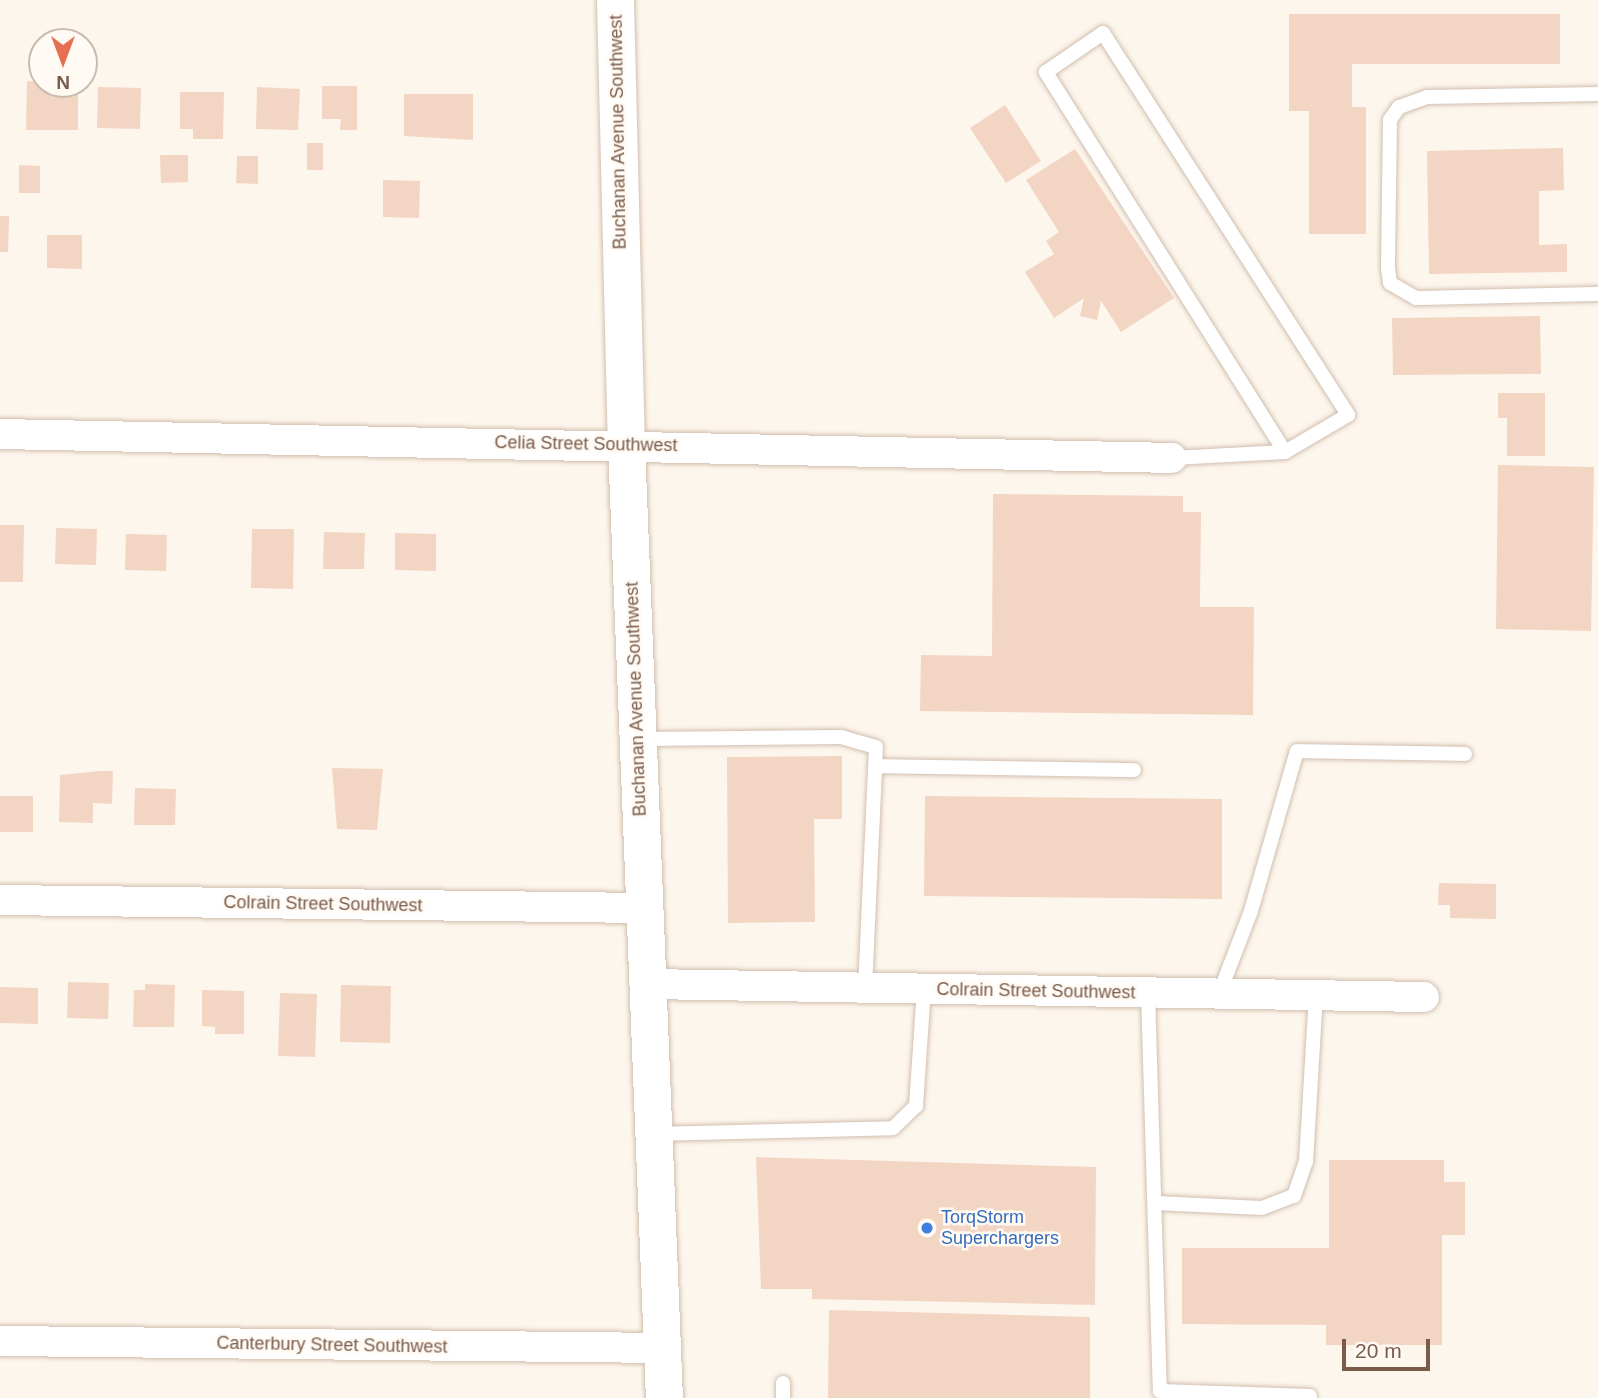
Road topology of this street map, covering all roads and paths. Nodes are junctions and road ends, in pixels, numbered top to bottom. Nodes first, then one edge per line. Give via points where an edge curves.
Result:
1 (615, 0) edge
2 (1598, 94) edge
3 (1598, 295) edge
4 (0, 434) edge
5 (625, 445) junction
6 (1285, 452) junction
7 (1172, 458) joint
8 (638, 739) junction
9 (1465, 754) dead end
10 (875, 766) junction
11 (1134, 770) dead end
12 (0, 901) edge
13 (645, 908) junction
14 (648, 984) junction
15 (865, 987) junction
16 (924, 989) junction
17 (1148, 992) junction
18 (1219, 994) junction
19 (1316, 995) junction
20 (1424, 997) dead end
21 (653, 1134) junction
22 (1156, 1203) junction
23 (0, 1341) edge
24 (664, 1348) junction
25 (783, 1382) dead end
26 (1310, 1396) dead end
27 (664, 1398) edge
28 (783, 1398) edge

1 - 5 street, Buchanan Avenue Southwest
2 - 3 lane via 1427,97 1399,107 1390,120 1388,268 1396,289 1416,299
4 - 5 street, Celia Street Southwest
5 - 7 street, Celia Street Southwest
5 - 8 street, Buchanan Avenue Southwest
6 - 6 lane via 1348,415 1103,33 1046,72
6 - 7 lane
8 - 10 lane via 841,737 876,747
8 - 13 street, Buchanan Avenue Southwest
9 - 18 lane via 1297,751 1251,911
10 - 11 lane
10 - 15 lane
12 - 13 street, Colrain Street Southwest
13 - 14 street, Buchanan Avenue Southwest
14 - 15 street, Colrain Street Southwest
14 - 21 street, Buchanan Avenue Southwest
15 - 16 street, Colrain Street Southwest
16 - 17 street, Colrain Street Southwest
16 - 21 lane via 916,1106 893,1128
17 - 18 street, Colrain Street Southwest
17 - 22 lane
18 - 19 street, Colrain Street Southwest
19 - 20 street, Colrain Street Southwest
19 - 22 lane via 1306,1162 1294,1196 1262,1208
21 - 24 street, Buchanan Avenue Southwest
22 - 26 lane via 1160,1391
23 - 24 street, Canterbury Street Southwest
24 - 27 street, Buchanan Avenue Southwest
25 - 28 lane

